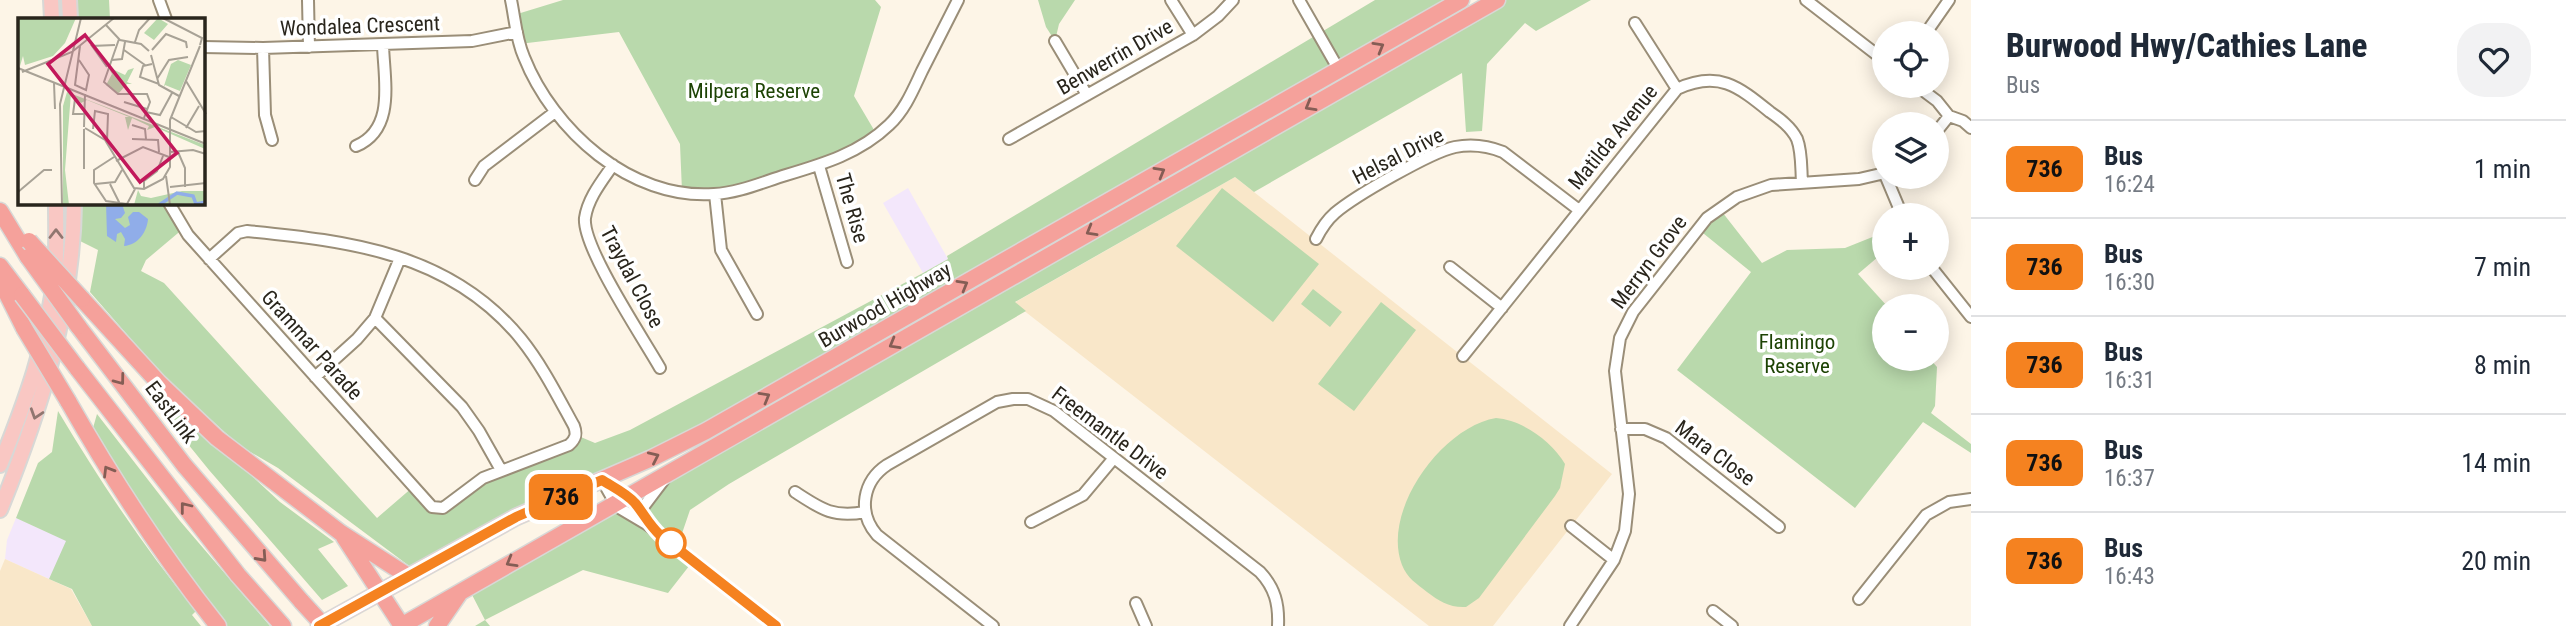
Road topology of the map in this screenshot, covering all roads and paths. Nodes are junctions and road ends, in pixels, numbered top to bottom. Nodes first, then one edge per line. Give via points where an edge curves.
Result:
1 (51, 0) edge
2 (69, 0) edge
3 (159, 0) edge
4 (308, 0) edge
5 (511, 0) edge
6 (958, 0) edge
7 (1171, 0) edge
8 (1233, 0) edge
9 (1299, 0) edge
10 (1461, 0) edge
11 (1497, 0) edge
12 (1806, 0) edge
13 (1950, 0) edge
14 (52, 18) edge
15 (70, 18) edge
16 (166, 18) edge
17 (1935, 21) edge
18 (1635, 23) dead end
19 (517, 32) junction
20 (1193, 35) junction
21 (1055, 41) dead end
22 (383, 45) junction
23 (205, 47) edge
24 (309, 47) junction
25 (263, 48) junction
26 (1872, 51) edge
27 (1339, 70) junction
28 (1676, 89) junction
29 (1087, 95) junction
30 (1934, 98) edge
31 (555, 112) junction
32 (1946, 112) edge
33 (1949, 116) edge
34 (1971, 128) edge
35 (1009, 139) dead end
36 (272, 140) dead end
37 (356, 146) dead end
38 (613, 165) junction
39 (819, 166) junction
40 (1872, 176) edge
41 (475, 180) dead end
42 (1802, 182) junction
43 (715, 194) junction
44 (56, 205) edge
45 (74, 205) edge
46 (170, 205) edge
47 (1579, 210) junction
48 (2, 215) edge
49 (1316, 239) dead end
50 (28, 249) junction
51 (400, 258) junction
52 (209, 259) junction
53 (847, 262) dead end
54 (0, 266) edge
55 (1450, 267) dead end
56 (0, 280) edge
57 (1942, 280) edge
58 (1502, 308) junction
59 (757, 314) dead end
60 (1971, 317) edge
61 (375, 318) junction
62 (1463, 356) dead end
63 (660, 368) dead end
64 (315, 377) junction
65 (1620, 429) junction
66 (706, 431) junction
67 (717, 446) junction
68 (1114, 458) junction
69 (0, 466) edge
70 (501, 470) junction
71 (670, 472) junction
72 (602, 480) junction
73 (795, 492) dead end
74 (1971, 499) edge
75 (621, 500) junction
76 (0, 510) edge
77 (641, 510) junction
78 (865, 512) junction
79 (1031, 522) dead end
80 (648, 524) junction
81 (1571, 527) dead end
82 (1779, 527) dead end
83 (341, 533) junction
84 (1615, 560) junction
85 (408, 576) junction
86 (378, 592) junction
87 (460, 592) junction
88 (1859, 599) dead end
89 (1136, 603) dead end
90 (1713, 611) dead end
91 (279, 622) edge
92 (218, 626) edge
93 (321, 626) edge
94 (402, 626) edge
95 (437, 626) edge
96 (776, 626) edge
97 (993, 626) edge
98 (1146, 626) edge
99 (1278, 626) edge
100 (1570, 626) edge
101 (1732, 626) edge

1 - 14 main road
2 - 15 main road
3 - 16 street
4 - 24 street
5 - 19 street
6 - 39 street via 897,116 861,146
7 - 20 street
8 - 20 street, Benwerrin Drive
9 - 27 street
27 -> 10 highway, Burwood Highway
11 -> 67 highway, Burwood Highway
12 - 26 street
13 - 17 street
18 - 28 street
19 - 22 street, Wondalea Crescent via 472,41
19 - 31 street via 531,73
20 - 29 street, Benwerrin Drive
21 - 29 street
22 - 24 street, Wondalea Crescent
22 - 37 street via 382,120 370,139
23 - 25 street, Wondalea Crescent
24 - 25 street, Wondalea Crescent
25 - 36 street via 265,115
66 -> 27 highway, Burwood Highway
28 - 42 street, Matilda Avenue via 1719,81 1748,94 1793,132
28 - 47 street, Matilda Avenue
29 - 35 street, Benwerrin Drive
30 - 32 street
31 - 38 street via 584,144
31 - 41 street via 484,166
33 - 34 street
38 - 43 street via 668,189
38 - 63 street, Traydal Close via 588,206 585,230 594,254
39 - 43 street
39 - 53 street, The Rise
40 - 42 street, Merryn Grove
42 - 65 street, Merryn Grove via 1747,192 1719,208 1633,312 1616,358
43 - 59 street via 720,250
69 -> 44 main road via 47,322 55,273
45 -> 76 main road via 74,238 56,348
46 - 52 street, Grammar Parade via 187,235
47 - 49 street, Helsal Drive via 1503,152 1460,146 1347,204 1329,219
47 - 58 street, Matilda Avenue
48 - 50 highway, EastLink
50 - 83 highway, bridge via 218,438
50 -> 93 highway, EastLink, bridge via 78,326 184,465
51 - 52 street via 342,241 247,231 238,233
51 - 61 street
51 - 70 street via 462,287 505,321 531,353 574,426 576,437 569,445
52 - 64 street, Grammar Parade
91 -> 54 highway, bridge
55 - 58 street
92 -> 56 highway, bridge via 135,514
57 - 60 street
58 - 62 street, Matilda Avenue
61 - 64 street
61 - 70 street via 462,407
64 - 70 street, Grammar Parade via 432,507 443,508
65 - 82 street, Mara Close via 1645,429 1666,438
65 - 84 street, Merryn Grove via 1629,504
66 - 67 highway
72 -> 66 highway, Burwood Highway
67 - 71 highway, Burwood Highway
68 - 78 street, Freemantle Drive via 1045,405 1028,399 1005,400 883,468 867,489
68 - 79 street via 1083,495
68 - 99 street, Freemantle Drive via 1260,572 1276,597
71 - 75 highway, Burwood Highway
71 - 77 street
72 - 75 street
72 - 85 highway, Burwood Highway via 516,517
73 - 78 street via 830,513
74 - 88 street via 1949,502 1926,515
75 - 77 street
75 - 80 street via 633,517
75 -> 87 highway, Burwood Highway
77 - 80 street
78 - 97 street via 881,539
80 - 96 street
81 - 84 street
83 - 85 highway
83 - 86 highway
84 - 100 street, Merryn Grove
85 - 86 highway, Burwood Highway
86 - 93 highway, Burwood Highway
86 - 94 highway
87 - 94 highway, Burwood Highway
87 - 95 highway
89 - 98 street
90 - 101 street

